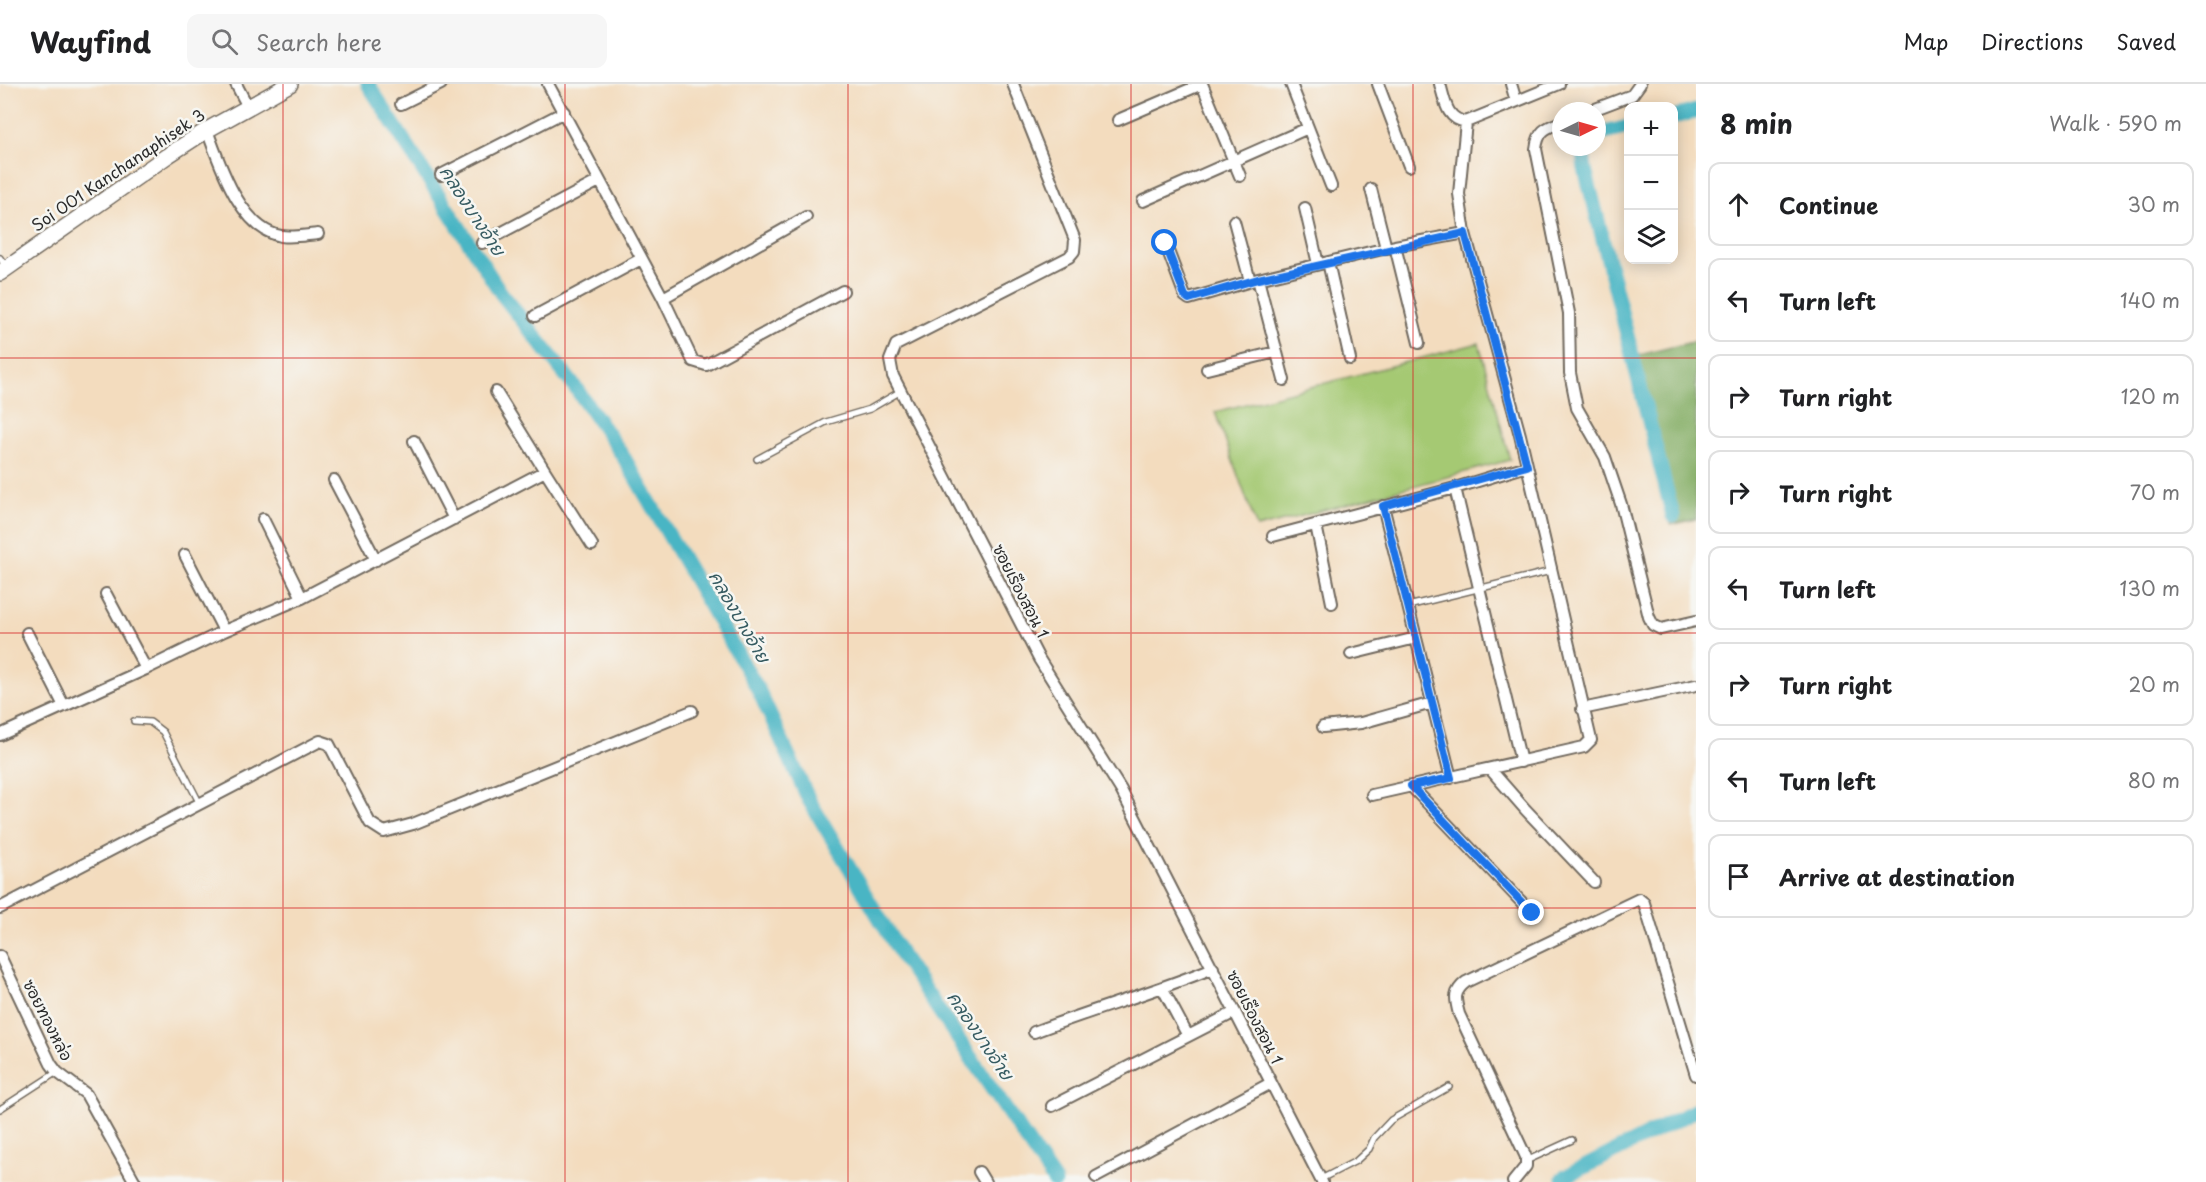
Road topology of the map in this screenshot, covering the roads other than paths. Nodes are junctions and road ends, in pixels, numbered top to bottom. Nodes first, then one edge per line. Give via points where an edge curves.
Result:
1 (236, 84) edge
2 (290, 84) edge
3 (441, 84) edge
4 (548, 84) edge
5 (1013, 84) edge
6 (1292, 84) edge
7 (1378, 84) edge
8 (1440, 84) edge
9 (1511, 84) edge
10 (1558, 84) edge
11 (1640, 84) edge
12 (1516, 101) junction
13 (401, 104) dead end
14 (1606, 105) edge
15 (248, 107) junction
16 (564, 112) junction
17 (1118, 120) dead end
18 (1466, 122) junction
19 (1552, 125) edge
20 (1308, 128) junction
21 (207, 130) junction
22 (1234, 161) junction
23 (1409, 166) dead end
24 (441, 175) dead end
25 (1240, 176) dead end
26 (599, 181) junction
27 (1331, 186) dead end
28 (1371, 189) dead end
29 (1143, 201) dead end
30 (1305, 208) dead end
31 (806, 217) dead end
32 (1234, 221) dead end
33 (1465, 233) junction
34 (318, 234) dead end
35 (482, 243) dead end
36 (1165, 243) dead end
37 (1390, 247) junction
38 (641, 259) junction
39 (1323, 263) junction
40 (2, 267) edge
41 (1254, 280) junction
42 (843, 291) dead end
43 (663, 298) junction
44 (535, 316) dead end
45 (1419, 343) dead end
46 (1276, 352) junction
47 (1350, 358) dead end
48 (1207, 369) dead end
49 (1284, 380) dead end
50 (496, 392) dead end
51 (902, 392) junction
52 (414, 441) dead end
53 (757, 459) dead end
54 (1527, 466) junction
55 (545, 471) junction
56 (334, 480) dead end
57 (1455, 488) junction
58 (1383, 506) junction
59 (263, 519) dead end
60 (454, 519) junction
61 (1316, 525) junction
62 (1273, 536) dead end
63 (592, 545) dead end
64 (185, 555) dead end
65 (376, 561) junction
66 (1551, 571) junction
67 (1479, 590) junction
68 (106, 594) dead end
69 (302, 598) junction
70 (1332, 603) dead end
71 (1408, 606) junction
72 (1696, 621) edge
73 (224, 631) junction
74 (27, 633) dead end
75 (1416, 638) junction
76 (1351, 654) dead end
77 (146, 669) junction
78 (1696, 685) edge
79 (1432, 703) junction
80 (64, 706) junction
81 (1582, 709) junction
82 (692, 711) dead end
83 (134, 721) dead end
84 (1323, 727) dead end
85 (0, 735) edge
86 (1521, 762) junction
87 (1490, 769) junction
88 (1451, 778) junction
89 (1411, 786) junction
90 (1372, 795) dead end
91 (199, 802) junction
92 (1594, 882) dead end
93 (0, 908) edge
94 (1532, 913) dead end
95 (0, 956) edge
96 (1213, 968) junction
97 (1163, 989) junction
98 (1235, 1012) junction
99 (1034, 1032) dead end
100 (1188, 1036) junction
101 (57, 1072) junction
102 (1696, 1075) edge
103 (1271, 1083) junction
104 (1449, 1087) dead end
105 (1052, 1106) dead end
106 (0, 1109) edge
107 (1572, 1140) dead end
108 (1526, 1161) junction
109 (1096, 1177) dead end
110 (1322, 1180) edge
111 (135, 1182) edge
112 (1513, 1182) edge

1 - 15 street
2 - 15 street, Soi 001 Kanchanaphisek 3
3 - 13 street
4 - 16 street
5 - 51 street, ซอยเรืองสอน 1 via 1075,240 1074,251 896,345 890,360
6 - 20 street
7 - 23 street
8 - 18 street via 1449,114 1455,121
9 - 12 street
10 - 12 street
11 - 14 street via 1632,95
12 - 18 street
15 - 21 street, Soi 001 Kanchanaphisek 3
16 - 24 street
16 - 26 street
17 - 22 street via 1202,84
18 - 33 street via 1459,194
19 - 72 street via 1538,136 1536,149 1569,313 1570,373 1577,408 1605,457 1653,625 1661,629
20 - 22 street
20 - 27 street
21 - 34 street via 231,188 257,222 282,236
21 - 40 street, Soi 001 Kanchanaphisek 3
22 - 25 street
22 - 29 street
26 - 35 street
26 - 38 street
28 - 37 street
30 - 39 street
31 - 43 street
32 - 41 street
33 - 37 street
33 - 54 street
36 - 41 street via 1189,299
37 - 39 street
37 - 45 street
38 - 43 street
38 - 44 street
39 - 41 street
39 - 47 street
41 - 46 street
42 - 43 street via 706,365 693,361
46 - 48 street
46 - 49 street
50 - 55 street
51 - 53 lane via 870,409 826,422
51 - 96 street, ซอยเรืองสอน 1 via 1039,659 1121,790
52 - 60 street
54 - 57 street
54 - 66 street
55 - 60 street
55 - 63 street
56 - 65 street
57 - 58 street
57 - 67 street
58 - 61 street
58 - 71 street
59 - 69 street
60 - 65 street
61 - 62 street
61 - 70 street
64 - 73 street
65 - 69 street
66 - 67 lane
66 - 81 street
67 - 71 lane
67 - 86 street
68 - 77 street
69 - 73 street
71 - 75 street
73 - 77 street
74 - 80 street
75 - 76 street
75 - 79 street
77 - 80 street
78 - 81 street
79 - 84 street via 1361,723
79 - 88 street
80 - 85 street
81 - 86 street via 1591,740 1588,746
82 - 91 street via 413,824 384,832 370,824 324,741 315,742
83 - 91 lane via 150,722 163,732
86 - 87 street
87 - 88 street
87 - 92 street
88 - 89 street
89 - 90 street
89 - 94 street
91 - 93 street
95 - 101 street, ซอยทองหล่อ
96 - 97 street
96 - 98 street, ซอยเรืองสอน 1
97 - 99 street
97 - 100 street
98 - 100 street
98 - 103 street, ซอยเรืองสอน 1
100 - 105 street
101 - 106 lane
101 - 111 street, ซอยทองหล่อ via 86,1094
102 - 108 street via 1642,900 1492,969 1457,989 1455,998 1459,1014 1522,1144
103 - 109 street
103 - 110 street, ซอยเรืองสอน 1
104 - 110 lane via 1391,1120 1356,1161
107 - 108 lane
108 - 112 street via 1521,1175

